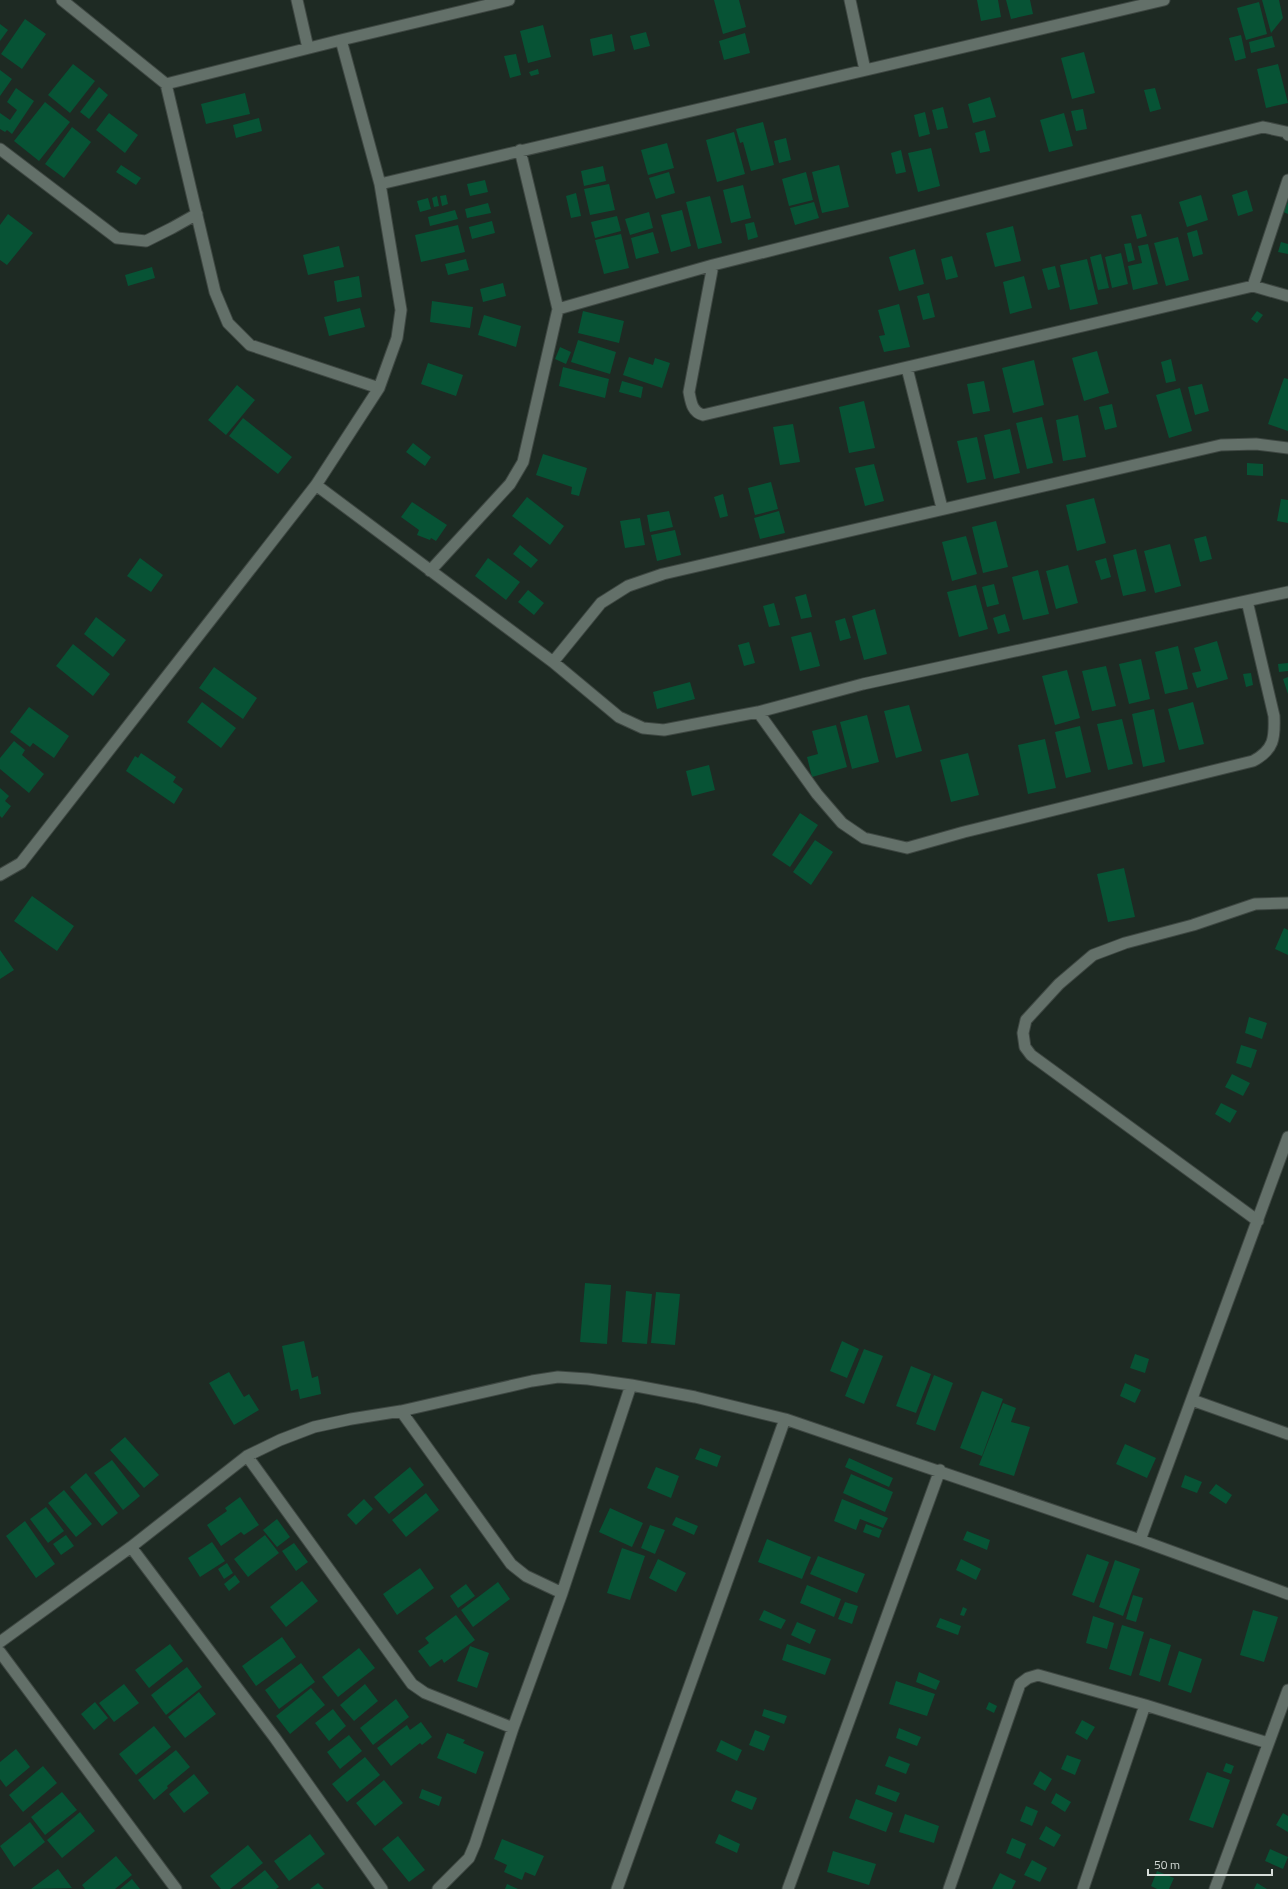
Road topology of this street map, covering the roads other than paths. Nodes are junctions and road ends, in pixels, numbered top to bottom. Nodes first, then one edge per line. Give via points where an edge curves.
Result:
1 (62, 0) edge
2 (297, 0) edge
3 (509, 0) edge
4 (850, 0) edge
5 (1164, 0) edge
6 (341, 40) junction
7 (308, 48) junction
8 (866, 70) junction
9 (166, 84) junction
10 (1288, 135) edge
11 (0, 149) edge
12 (520, 150) junction
13 (1288, 180) edge
14 (380, 184) junction
15 (197, 214) junction
16 (713, 264) junction
17 (1253, 286) junction
18 (1288, 296) edge
19 (558, 309) junction
20 (907, 368) junction
21 (379, 388) junction
22 (1288, 448) edge
23 (316, 486) junction
24 (942, 508) junction
25 (430, 571) junction
26 (1288, 592) edge
27 (1247, 601) junction
28 (553, 662) junction
29 (758, 712) junction
30 (0, 875) edge
31 (1288, 903) edge
32 (1288, 1137) edge
33 (1258, 1221) junction
34 (631, 1385) junction
35 (1192, 1400) junction
36 (401, 1411) junction
37 (785, 1419) junction
38 (1288, 1434) edge
39 (247, 1456) junction
40 (940, 1470) junction
41 (1140, 1540) junction
42 (131, 1547) junction
43 (562, 1592) junction
44 (1288, 1594) edge
45 (0, 1642) edge
46 (0, 1652) edge
47 (1288, 1690) edge
48 (1145, 1705) junction
49 (513, 1728) junction
50 (1268, 1743) junction
51 (176, 1889) edge
52 (382, 1889) edge
53 (438, 1889) edge
54 (617, 1889) edge
55 (788, 1889) edge
56 (949, 1889) edge
57 (1083, 1889) edge
58 (1215, 1889) edge

1 - 9 street
2 - 7 street
3 - 6 street
4 - 8 street
5 - 8 street
6 - 7 street
6 - 14 street
7 - 9 street
8 - 12 street
9 - 15 street
10 - 16 street via 1286,132 1263,127
11 - 15 street via 117,238 146,241
12 - 14 street
12 - 19 street
13 - 17 street
14 - 21 street via 401,310 397,338
15 - 21 street via 214,292 228,323 250,345
16 - 19 street
16 - 20 street via 689,392 691,405 699,414 736,408
17 - 18 street
17 - 20 street
19 - 25 street via 523,462 510,484
20 - 24 street
21 - 23 street
22 - 24 street via 1256,444 1221,445
23 - 25 street
23 - 30 street via 21,863
24 - 28 street via 663,574 628,586 601,603
25 - 28 street
26 - 27 street
27 - 29 street via 863,684
27 - 29 street via 1274,716 1275,734 1269,749 1263,755 1253,761 907,848 864,838 842,823 817,794
28 - 29 street via 619,717 643,728 664,730
31 - 33 street via 1255,904 1093,955 1060,984 1026,1020 1023,1033 1025,1047 1031,1055
32 - 33 street
33 - 35 street
34 - 36 street via 588,1378 558,1377
34 - 37 street via 695,1397
34 - 43 street
35 - 38 street
35 - 41 street
36 - 39 street via 314,1428 280,1440
36 - 43 street via 511,1564 526,1576
37 - 40 street
37 - 54 street
39 - 42 street
39 - 49 street via 412,1684 425,1693
40 - 41 street
40 - 55 street
41 - 44 street
42 - 45 street
42 - 52 street via 275,1738
43 - 49 street
46 - 51 street
47 - 50 street
48 - 50 street
48 - 56 street via 1038,1675 1020,1684
48 - 57 street
49 - 53 street via 469,1858
50 - 58 street

